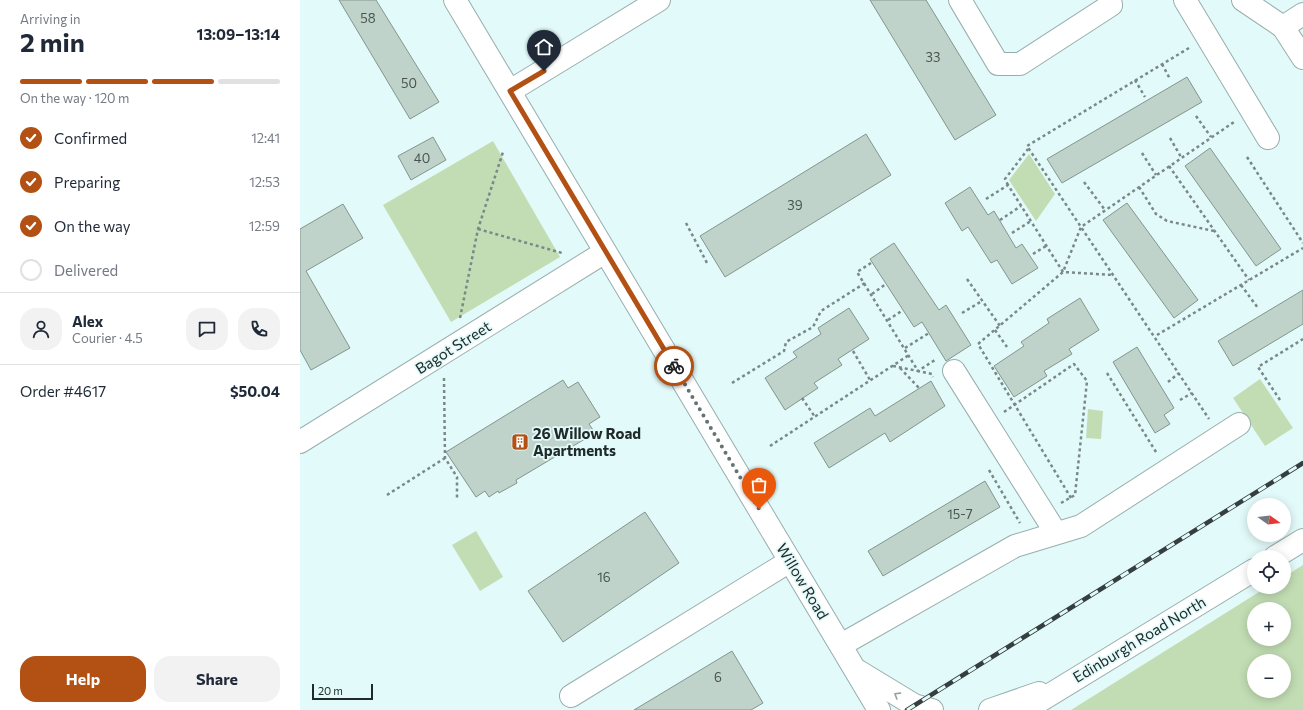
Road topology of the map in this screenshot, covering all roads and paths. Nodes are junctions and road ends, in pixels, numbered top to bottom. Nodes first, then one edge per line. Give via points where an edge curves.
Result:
1 (455, 0) edge
2 (660, 0) edge
3 (960, 0) edge
4 (1110, 0) edge
5 (1185, 0) edge
6 (1243, 0) edge
7 (1303, 14) edge
8 (1283, 27) junction
9 (1207, 37) junction
10 (1303, 58) edge
11 (1162, 64) junction
12 (1170, 79) dead end
13 (1135, 80) junction
14 (510, 91) junction
15 (1145, 97) dead end
16 (1251, 111) junction
17 (1196, 116) dead end
18 (1170, 138) dead end
19 (1211, 138) junction
20 (1268, 138) dead end
21 (1028, 148) junction
22 (503, 152) dead end
23 (1142, 153) dead end
24 (1181, 157) junction
25 (1247, 157) dead end
26 (1169, 166) junction
27 (1156, 175) junction
28 (1084, 182) dead end
29 (1008, 184) junction
30 (1139, 187) junction
31 (986, 199) dead end
32 (1022, 206) junction
33 (1105, 210) junction
34 (1000, 220) dead end
35 (1031, 221) junction
36 (686, 223) dead end
37 (1081, 227) junction
38 (478, 229) junction
39 (1214, 231) junction
40 (1012, 233) dead end
41 (1303, 243) edge
42 (1046, 246) junction
43 (1303, 248) edge
44 (605, 252) junction
45 (564, 253) dead end
46 (1033, 254) dead end
47 (707, 263) dead end
48 (871, 263) dead end
49 (1063, 272) junction
50 (1113, 275) junction
51 (967, 279) dead end
52 (1249, 280) junction
53 (865, 283) junction
54 (886, 284) dead end
55 (1241, 285) junction
56 (872, 294) junction
57 (982, 301) junction
58 (1258, 308) dead end
59 (903, 310) dead end
60 (962, 314) dead end
61 (459, 320) dead end
62 (888, 320) junction
63 (1000, 326) junction
64 (995, 330) junction
65 (929, 333) dead end
66 (1157, 335) dead end
67 (1303, 339) edge
68 (1007, 347) dead end
69 (905, 348) junction
70 (853, 351) dead end
71 (909, 355) junction
72 (893, 366) junction
73 (900, 367) junction
74 (918, 371) junction
75 (942, 371) junction
76 (1107, 373) dead end
77 (1179, 373) junction
78 (444, 378) dead end
79 (870, 380) junction
80 (1168, 382) dead end
81 (732, 383) dead end
82 (919, 388) dead end
83 (1192, 393) junction
84 (802, 398) dead end
85 (1180, 400) dead end
86 (1280, 400) dead end
87 (1015, 404) junction
88 (815, 417) junction
89 (988, 423) junction
90 (1239, 424) dead end
91 (1221, 436) junction
92 (300, 442) edge
93 (770, 446) dead end
94 (445, 458) junction
95 (985, 463) dead end
96 (1167, 470) junction
97 (387, 495) dead end
98 (1071, 498) junction
99 (457, 499) dead end
100 (1043, 512) junction
101 (1056, 533) junction
102 (1303, 540) edge
103 (1032, 541) junction
104 (1287, 550) edge
105 (790, 561) junction
106 (1247, 574) edge
107 (841, 645) junction
108 (855, 669) junction
109 (1066, 683) junction
110 (571, 696) dead end
111 (861, 710) edge
112 (879, 710) edge
113 (932, 710) edge
114 (990, 710) edge
115 (1025, 710) edge

1 - 14 main road, Willow Road
2 - 14 main road
3 - 4 main road via 998,64 1020,64 1111,4
5 - 9 main road
6 - 8 main road
7 - 8 main road
8 - 10 main road
9 - 11 path
9 - 16 main road
11 - 12 path
11 - 13 path
13 - 15 path
13 - 21 path via 1027,146
14 - 44 main road, Willow Road
16 - 19 path
16 - 20 main road
17 - 19 path
18 - 24 path
19 - 24 path
21 - 29 path via 1005,179
21 - 37 path
22 - 38 path
23 - 27 path
24 - 26 path
25 - 41 path
26 - 27 path
26 - 39 path
27 - 30 path
28 - 33 path
29 - 31 path
29 - 32 path
30 - 33 path
30 - 39 path via 1156,214 1167,222
32 - 34 path
32 - 35 path
33 - 37 path
35 - 40 path
35 - 42 path
36 - 47 path
37 - 49 path
37 - 50 path
38 - 45 path
38 - 61 path
39 - 52 path
42 - 46 path
42 - 49 path
43 - 52 path
44 - 92 main road, Bagot Street
44 - 105 main road, Willow Road
48 - 53 path via 857,272
49 - 50 path
49 - 63 path
50 - 77 path
51 - 57 path
52 - 55 path
53 - 56 path
53 - 81 path via 820,311 813,327 786,342 784,351
54 - 56 path
55 - 58 path
55 - 66 path
56 - 62 path
57 - 60 path
57 - 63 path
59 - 62 path
62 - 69 path
63 - 64 path
64 - 68 path
64 - 87 path via 978,344
65 - 69 path
67 - 86 path via 1258,367
69 - 71 path
70 - 79 path
71 - 72 path
71 - 74 path
72 - 73 path
72 - 79 path
73 - 74 path
73 - 82 path
74 - 75 path
74 - 75 path via 932,374
75 - 89 main road
76 - 96 path
77 - 80 path
77 - 83 path
78 - 94 path
79 - 88 path
83 - 85 path
83 - 91 path
84 - 88 path
87 - 89 path
87 - 98 path
87 - 98 path via 1074,364 1087,381 1075,495
88 - 93 path
89 - 100 main road
90 - 91 main road
91 - 96 main road
94 - 97 path
94 - 99 path via 457,477
95 - 103 path
96 - 101 main road via 1081,526
98 - 100 path
100 - 101 main road
101 - 103 main road
102 - 104 main road
103 - 107 main road via 1015,546
105 - 107 main road, Willow Road
105 - 110 main road
106 - 109 main road, Edinburgh Road North
107 - 108 main road, Willow Road
108 - 111 main road
108 - 112 main road, Willow Road
113 -> 108 main road via 914,705
109 - 114 main road
109 - 115 main road, Edinburgh Road North

